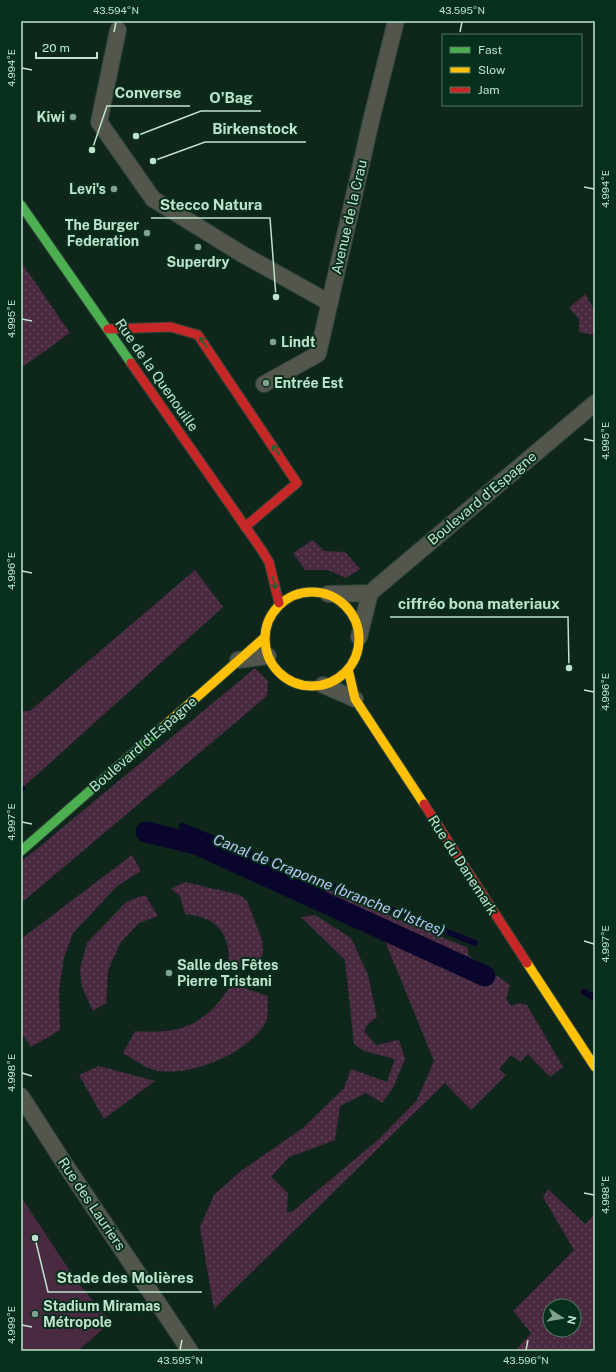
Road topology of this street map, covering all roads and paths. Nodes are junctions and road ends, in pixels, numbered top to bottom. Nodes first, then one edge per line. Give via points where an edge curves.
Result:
1 (396, 21) edge
2 (118, 30) dead end
3 (21, 205) edge
4 (330, 303) junction
5 (108, 329) junction
6 (264, 384) dead end
7 (595, 403) edge
8 (245, 527) junction
9 (269, 562) junction
10 (282, 572) dead end
11 (370, 593) junction
12 (328, 594) junction
13 (279, 603) junction
14 (359, 637) junction
15 (264, 638) junction
16 (268, 656) junction
17 (238, 660) junction
18 (348, 669) junction
19 (323, 685) junction
20 (355, 699) junction
21 (21, 851) edge
22 (595, 1067) edge
23 (21, 1096) edge
24 (190, 1351) edge

1 - 4 street, Avenue de la Crau
2 - 4 street via 100,122 153,198 242,254
3 - 5 street, Rue de la Quenouille
4 - 6 street, Avenue de la Crau via 318,354
5 - 8 street, Rue de la Quenouille
8 -> 5 street via 297,483 198,335 172,327
7 - 11 street, Boulevard d'Espagne
8 - 9 street, Rue de la Quenouille
9 - 10 street, Rue de la Quenouille
9 -> 13 street, Rue de la Quenouille
11 - 12 street
11 - 14 street
12 - 13 street via 304,588
12 - 14 street via 350,610
13 - 15 street via 270,616
14 - 18 street via 356,656
15 - 16 street
15 - 17 street, Boulevard d'Espagne
16 - 17 street
16 - 19 street via 279,674 292,683 308,687
17 - 21 street, Boulevard d'Espagne
18 - 19 street via 338,679
18 - 20 street, Rue du Danemark
19 - 20 street
20 - 22 street, Rue du Danemark
23 - 24 street, Rue des Lauriers

